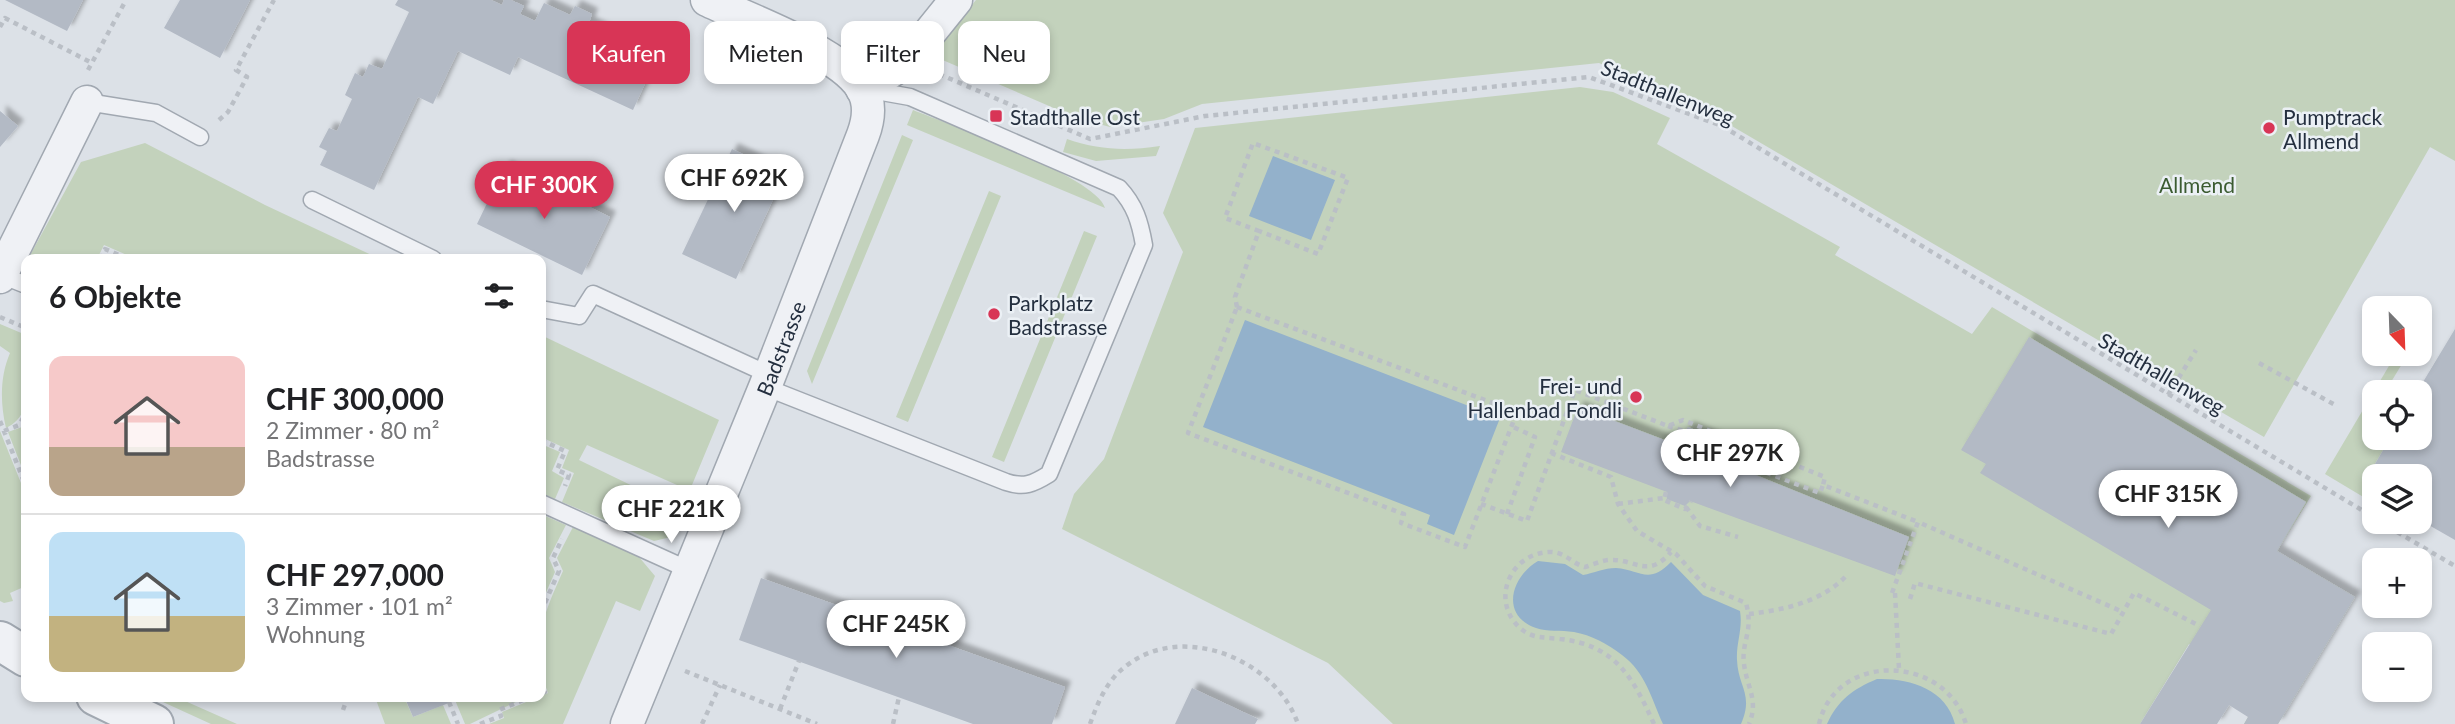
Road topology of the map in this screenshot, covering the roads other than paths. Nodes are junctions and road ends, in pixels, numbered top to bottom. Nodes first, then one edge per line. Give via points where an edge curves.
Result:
1 (707, 0) edge
2 (956, 0) edge
3 (862, 89) junction
4 (87, 102) joint
5 (200, 137) road end
6 (312, 200) dead end
7 (423, 254) edge
8 (9, 279) edge
9 (546, 310) edge
10 (768, 381) junction
11 (546, 505) edge
12 (690, 570) junction
13 (0, 641) edge
14 (21, 654) edge
15 (103, 705) edge
16 (154, 724) edge
17 (627, 724) edge

1 - 3 street via 828,57
2 - 3 street via 906,62
3 - 10 street, Badstrasse via 867,124
3 - 10 lane via 911,97 1119,188 1139,218 1144,245 1049,474 1034,484 1006,482
4 - 5 lane via 156,113
4 - 8 street
6 - 7 lane
9 - 10 lane via 579,316 593,294
10 - 12 street, Badstrasse
11 - 12 lane
12 - 17 street, Badstrasse
13 - 14 street
15 - 16 street

